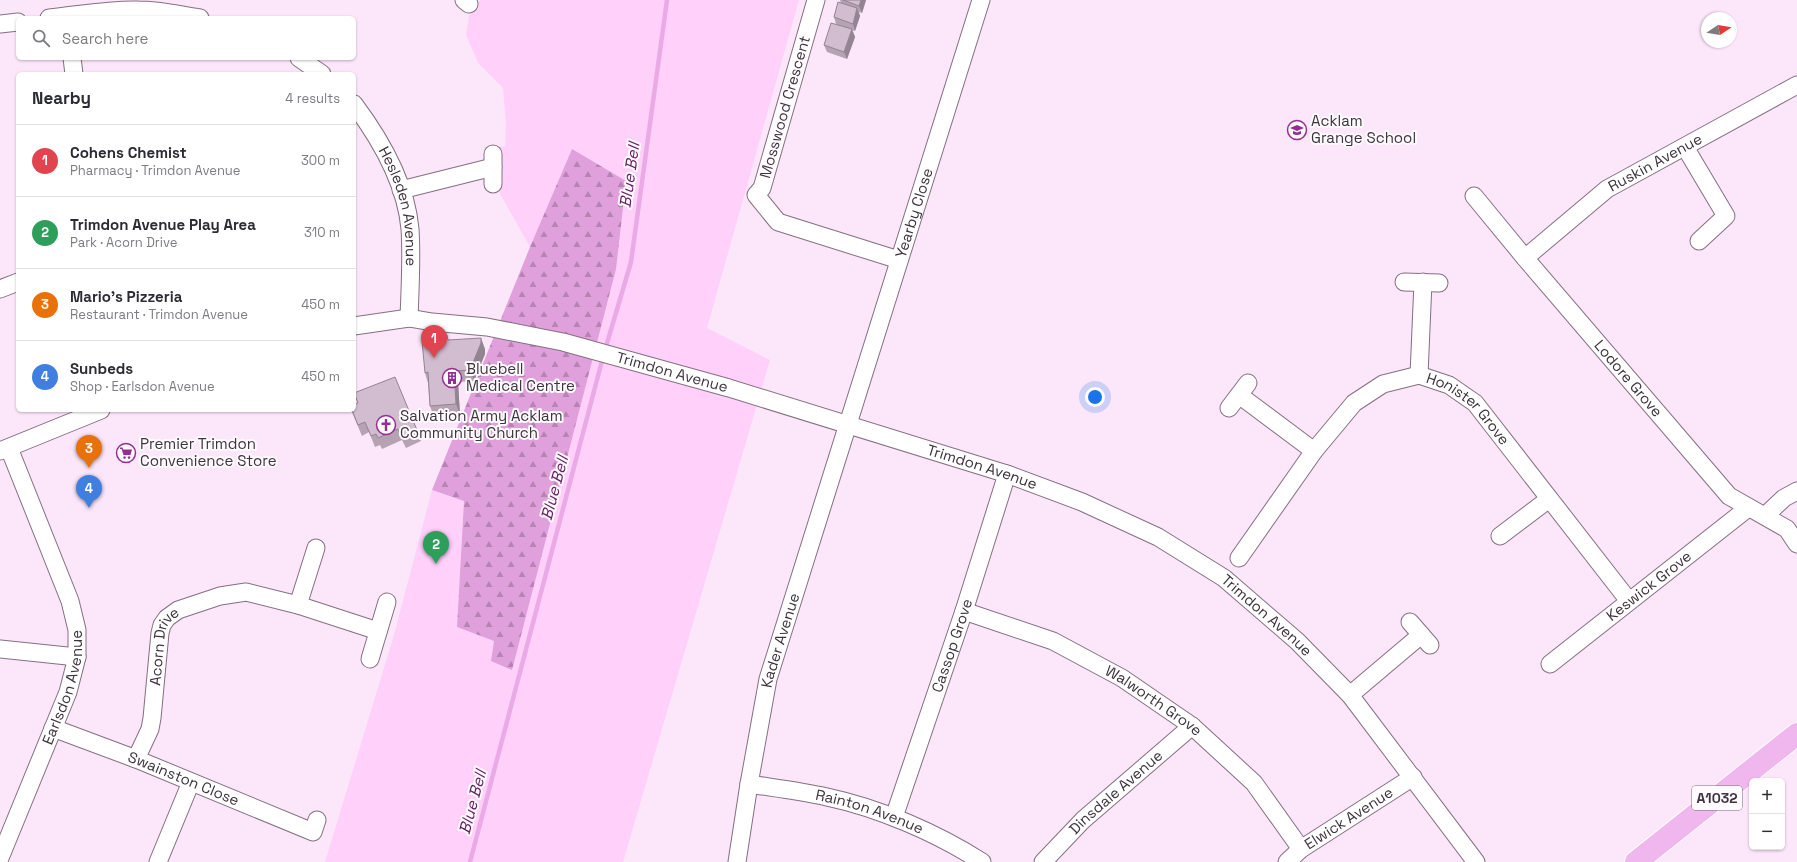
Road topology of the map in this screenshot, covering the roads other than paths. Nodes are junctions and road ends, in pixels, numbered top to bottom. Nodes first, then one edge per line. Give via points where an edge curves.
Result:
1 (816, 0) edge
2 (981, 0) edge
3 (166, 6) edge
4 (75, 16) edge
5 (194, 16) edge
6 (16, 22) edge
7 (0, 24) edge
8 (72, 60) edge
9 (302, 60) edge
10 (74, 72) edge
11 (319, 72) edge
12 (1797, 85) edge
13 (356, 107) edge
14 (1685, 147) junction
15 (493, 184) dead end
16 (401, 190) junction
17 (1474, 196) dead end
18 (1699, 241) dead end
19 (1525, 258) junction
20 (900, 260) junction
21 (1404, 282) dead end
22 (16, 283) edge
23 (0, 289) edge
24 (409, 318) junction
25 (356, 326) edge
26 (1419, 375) junction
27 (1239, 395) dead end
28 (96, 412) edge
29 (848, 425) junction
30 (4, 450) edge
31 (1314, 451) junction
32 (1007, 474) junction
33 (1797, 491) edge
34 (1549, 499) junction
35 (1748, 508) junction
36 (1765, 516) junction
37 (1500, 536) dead end
38 (1797, 544) edge
39 (316, 548) dead end
40 (1239, 558) dead end
41 (1629, 601) junction
42 (387, 602) dead end
43 (298, 604) junction
44 (964, 611) junction
45 (378, 631) junction
46 (1420, 634) dead end
47 (0, 649) edge
48 (77, 657) junction
49 (370, 659) dead end
50 (1550, 664) dead end
51 (1350, 695) junction
52 (1192, 726) junction
53 (53, 728) junction
54 (1797, 734) edge
55 (136, 759) junction
56 (1413, 777) junction
57 (191, 782) junction
58 (749, 784) junction
59 (894, 817) junction
60 (312, 832) dead end
61 (1301, 849) junction
62 (0, 858) edge
63 (158, 862) edge
64 (737, 862) edge
65 (982, 862) edge
66 (1043, 862) edge
67 (1287, 862) edge
68 (1476, 862) edge
69 (1636, 862) edge

1 - 20 street, Mosswood Crescent via 762,188 756,194 778,222
2 - 20 street, Yearby Close
3 - 4 street
3 - 5 street
6 - 7 street
8 - 10 street
9 - 11 street
12 - 14 street, Ruskin Avenue
13 - 16 street, Hesleden Avenue via 384,148
14 - 18 street via 1726,216
14 - 19 street, Ruskin Avenue via 1607,189
15 - 16 street via 493,161
16 - 24 street, Hesleden Avenue via 410,228
17 - 19 street, Lodore Grove
19 - 35 street, Lodore Grove via 1729,496
20 - 29 street, Yearby Close
21 - 26 street via 1431,283
22 - 23 street
24 - 25 street, Trimdon Avenue
24 - 29 street, Trimdon Avenue via 486,327 563,342
26 - 31 street, Honister Grove via 1383,384 1354,403
26 - 34 street, Honister Grove via 1449,385 1475,402
27 - 31 street
28 - 30 street
29 - 32 street, Trimdon Avenue
29 - 58 street, Kader Avenue via 768,679
30 - 48 street, Earlsdon Avenue via 70,601 77,630
31 - 40 street, Honister Grove
32 - 44 street, Cassop Grove
32 - 51 street, Trimdon Avenue via 1082,502 1158,537 1224,578 1297,641
33 - 36 street via 1784,498
34 - 37 street
34 - 41 street, Honister Grove
35 - 36 street, Lodore Grove
35 - 41 street, Keswick Grove
36 - 38 street, Lodore Grove via 1787,529
39 - 43 street
41 - 50 street, Keswick Grove
42 - 45 street
43 - 45 street, Acorn Drive
43 - 55 street, Acorn Drive via 246,592 234,593 178,610 167,618 160,633 150,729
44 - 52 street, Walworth Grove via 1053,641 1122,678
44 - 59 street, Cassop Grove
45 - 49 street
46 - 51 street
47 - 48 street
48 - 53 street, Earlsdon Avenue via 68,692
51 - 56 street, Trimdon Avenue
52 - 61 street, Walworth Grove via 1254,783
52 - 66 street, Dinsdale Avenue via 1082,820
53 - 55 street, Swainston Close
53 - 62 street, Earlsdon Avenue
54 - 69 main road, A1032
55 - 57 street, Swainston Close
56 - 61 street, Elwick Avenue
56 - 68 street, Trimdon Avenue
57 - 60 street, Swainston Close
57 - 63 street
58 - 59 street, Rainton Avenue via 828,797
58 - 64 street, Kader Avenue
59 - 65 street, Rainton Avenue
61 - 67 street, Elwick Avenue

